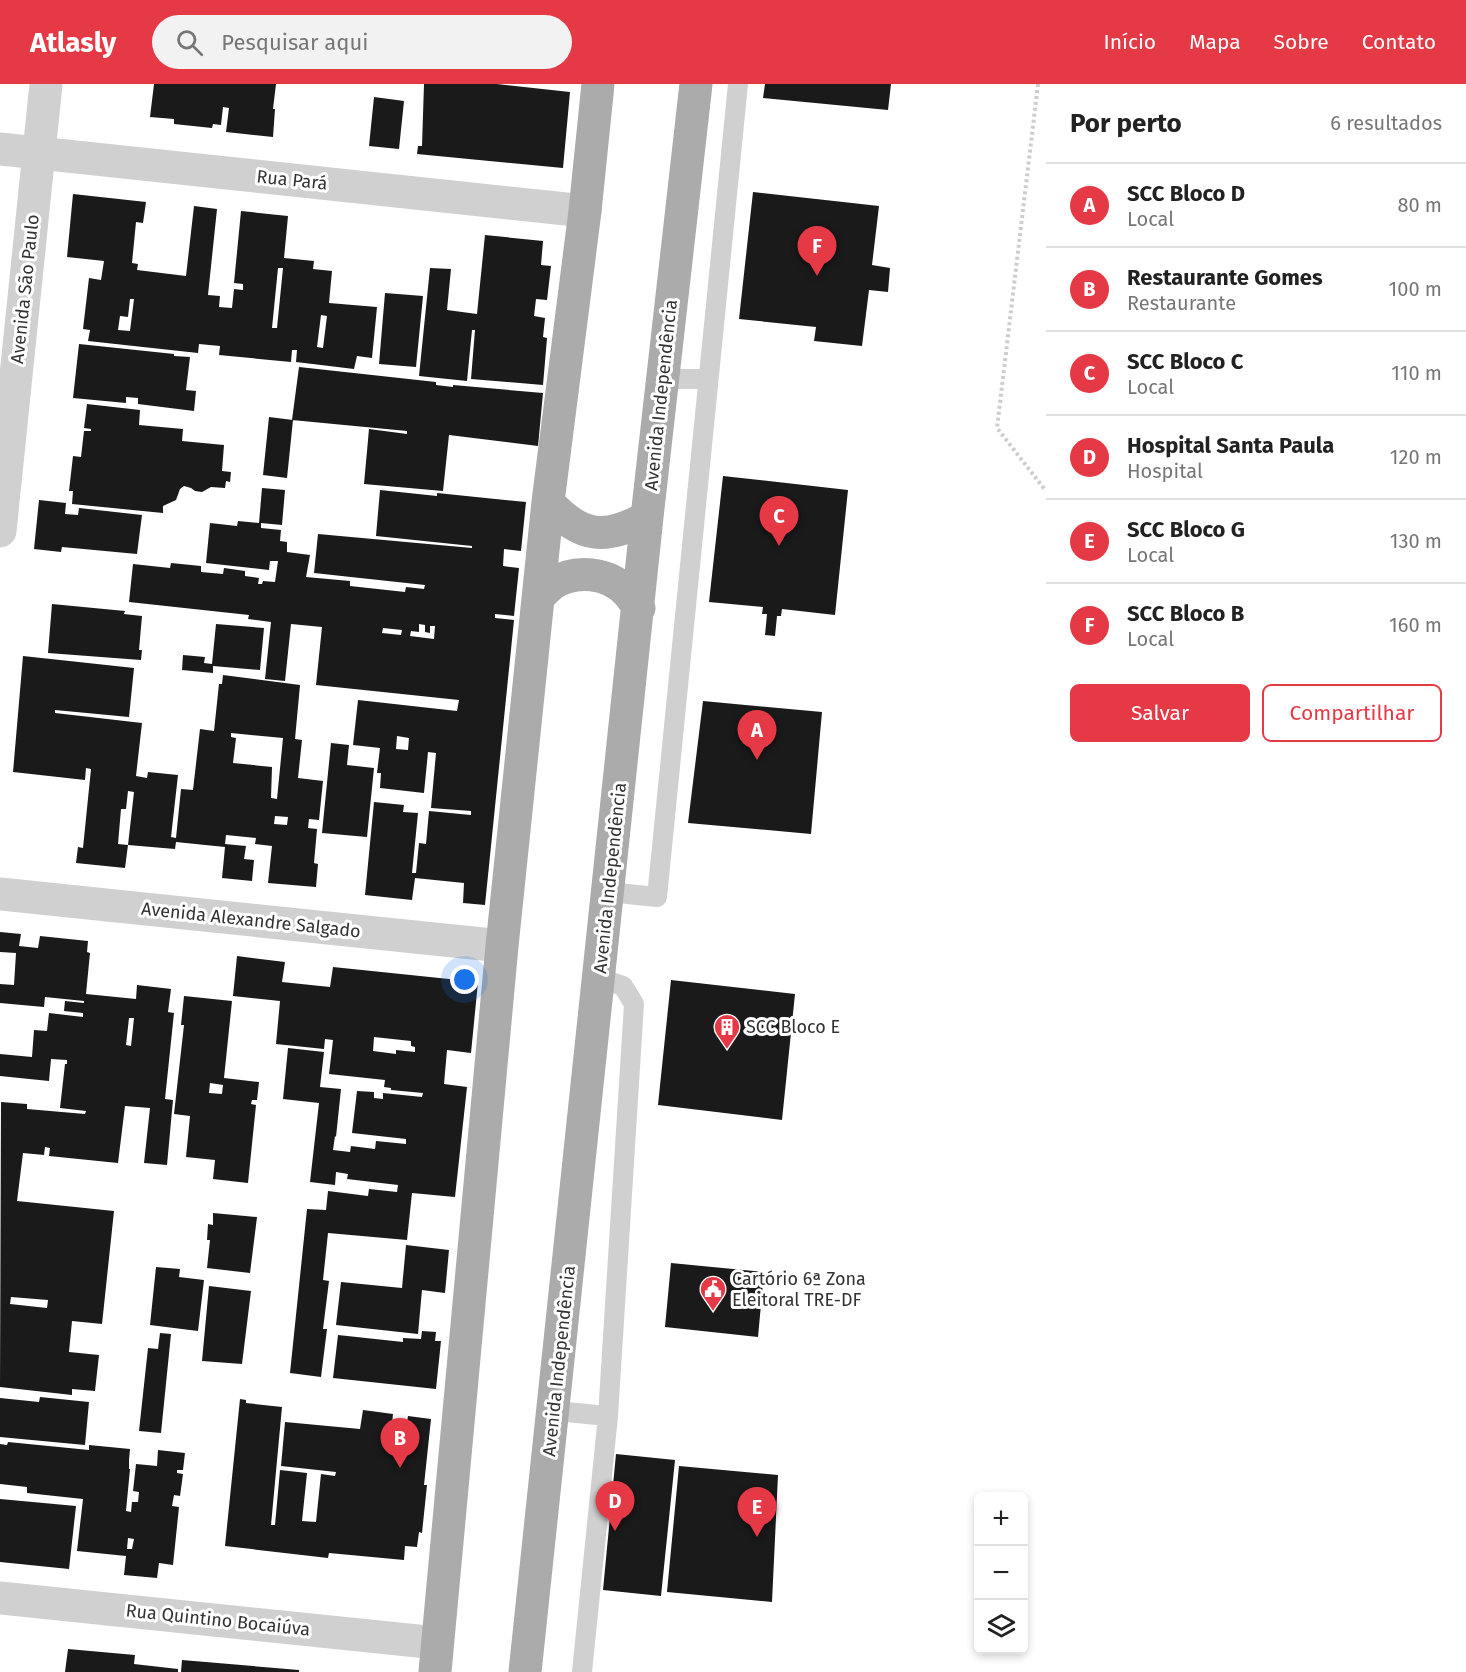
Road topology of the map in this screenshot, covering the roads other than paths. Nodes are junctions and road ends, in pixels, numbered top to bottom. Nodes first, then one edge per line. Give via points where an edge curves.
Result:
1 (46, 84) edge
2 (598, 84) edge
3 (696, 84) edge
4 (738, 84) edge
5 (0, 149) edge
6 (39, 153) junction
7 (585, 211) junction
8 (663, 379) junction
9 (708, 379) junction
10 (548, 502) junction
11 (647, 517) junction
12 (0, 531) edge
13 (538, 598) junction
14 (639, 608) junction
15 (608, 892) junction
16 (0, 894) edge
17 (502, 946) junction
18 (599, 978) junction
19 (555, 1411) junction
20 (608, 1416) junction
21 (0, 1598) edge
22 (436, 1658) edge
23 (525, 1672) edge
24 (582, 1672) edge

1 - 6 street, Avenida São Paulo
2 - 7 main road
3 - 8 main road, Avenida Independência
4 - 9 lane
5 - 6 street, Rua Pará
6 - 7 street, Rua Pará
6 - 12 street, Avenida São Paulo
7 - 10 main road
8 - 9 lane
8 - 11 main road, Avenida Independência
9 - 15 lane via 657,897
10 - 11 main road via 563,519 583,530 605,533 628,529
10 - 13 main road
11 - 14 main road, Avenida Independência
13 - 14 main road via 552,584 571,576 591,574 610,580 627,592
13 - 17 main road
14 - 15 main road, Avenida Independência
15 - 18 main road, Avenida Independência
16 - 17 street, Avenida Alexandre Salgado
17 - 22 main road
18 - 19 main road, Avenida Independência
18 - 20 lane via 623,986 634,1004
19 - 20 lane
19 - 23 main road, Avenida Independência
20 - 24 lane
21 - 22 street, Rua Quintino Bocaiúva

